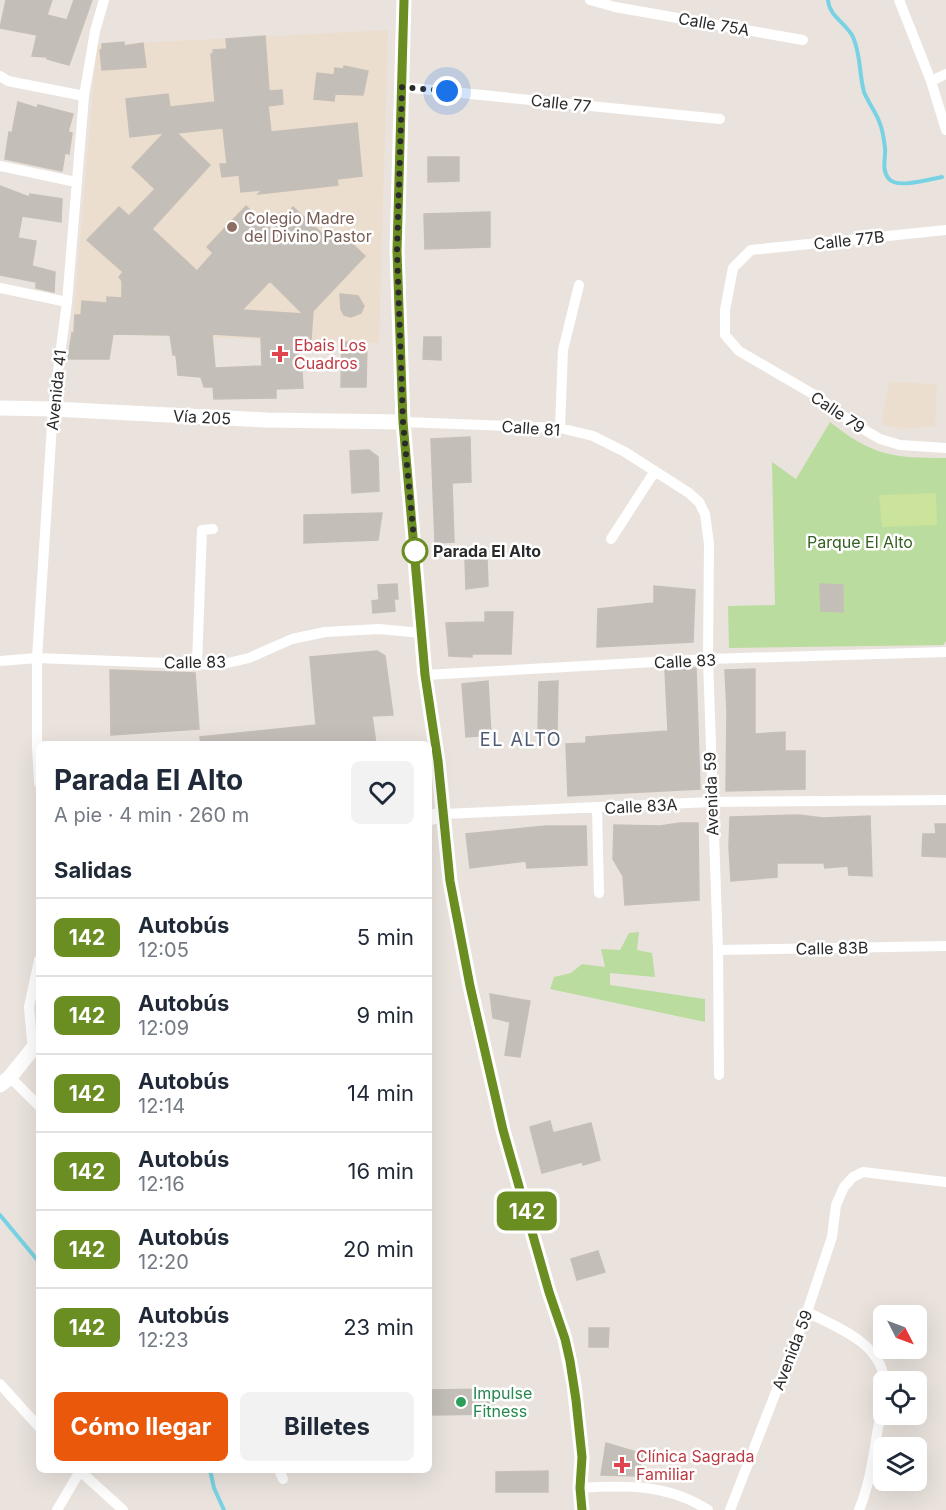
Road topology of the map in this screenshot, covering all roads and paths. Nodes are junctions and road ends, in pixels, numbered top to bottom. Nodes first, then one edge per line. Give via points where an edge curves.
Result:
1 (104, 0) edge
2 (404, 0) edge
3 (590, 0) edge
4 (899, 0) edge
5 (803, 40) dead end
6 (946, 74) edge
7 (0, 76) edge
8 (931, 81) junction
9 (402, 87) junction
10 (84, 96) junction
11 (720, 119) dead end
12 (946, 130) edge
13 (0, 166) edge
14 (76, 182) junction
15 (946, 230) edge
16 (579, 285) dead end
17 (0, 288) edge
18 (67, 302) junction
19 (739, 351) joint
20 (0, 408) edge
21 (53, 409) junction
22 (403, 422) junction
23 (560, 428) junction
24 (946, 448) edge
25 (655, 471) junction
26 (705, 514) joint
27 (213, 529) dead end
28 (610, 539) dead end
29 (421, 633) junction
30 (946, 652) edge
31 (37, 657) junction
32 (708, 659) junction
33 (0, 661) edge
34 (197, 664) junction
35 (425, 675) junction
36 (37, 741) edge
37 (946, 800) edge
38 (711, 802) junction
39 (597, 808) junction
40 (437, 816) edge
41 (599, 893) dead end
42 (946, 946) edge
43 (718, 950) junction
44 (36, 974) edge
45 (36, 1045) edge
46 (719, 1075) dead end
47 (5, 1081) edge
48 (36, 1104) edge
49 (946, 1182) edge
50 (807, 1312) junction
51 (0, 1384) edge
52 (36, 1424) edge
53 (78, 1473) edge
54 (81, 1473) edge
55 (580, 1488) junction
56 (57, 1510) edge
57 (123, 1510) edge
58 (582, 1510) edge
59 (708, 1510) edge
60 (730, 1510) edge
61 (859, 1510) edge

1 - 10 street, Avenida 41
2 - 9 main road
3 - 5 street, Calle 75A
4 - 8 street
6 - 8 street
7 - 10 street via 8,81
8 - 12 street
9 - 11 street, Calle 77
9 - 22 main road via 397,251
10 - 14 street, Avenida 41
13 - 14 street
14 - 18 street, Avenida 41
15 - 19 street, Calle 77B via 751,250 733,268 724,310 725,335
16 - 23 street via 562,350
17 - 18 street
18 - 21 street, Avenida 41
19 - 24 street, Calle 79 via 880,439 900,445
20 - 21 main road, Vía 205
21 - 22 main road, Vía 205 via 266,420
21 - 31 street, Avenida 41
22 - 23 street, Calle 81
22 - 29 main road
23 - 25 street, Calle 81 via 594,436
25 - 26 street, Calle 81 via 689,493
25 - 28 street
26 - 32 street, Avenida 59 via 709,544
27 - 34 street via 202,530
29 - 34 street, Calle 83 via 379,629 325,632 292,639 249,658 219,665
29 - 35 main road
30 - 32 street, Calle 83
31 - 33 street, Calle 83
31 - 34 street, Calle 83
31 - 36 street, Avenida 41
32 - 35 street, Calle 83
32 - 38 street, Avenida 59
35 - 40 main road via 438,761
37 - 38 street, Calle 83A
38 - 39 street, Calle 83A
38 - 43 street, Avenida 59
39 - 40 street, Calle 83A
39 - 41 street
40 - 55 main road via 503,1130 565,1339 578,1417
42 - 43 street, Calle 83B
43 - 46 street, Avenida 59
44 - 45 street via 29,1007
45 - 47 main road
47 - 48 street
49 - 50 street, Avenida 59 via 863,1172 853,1177 836,1205 832,1237
50 - 60 street, Avenida 59
50 - 61 street via 846,1331 867,1347 884,1377 865,1495
51 - 52 street
53 - 56 street
54 - 57 street
55 - 58 main road
55 - 59 street via 624,1485 654,1489 679,1494

